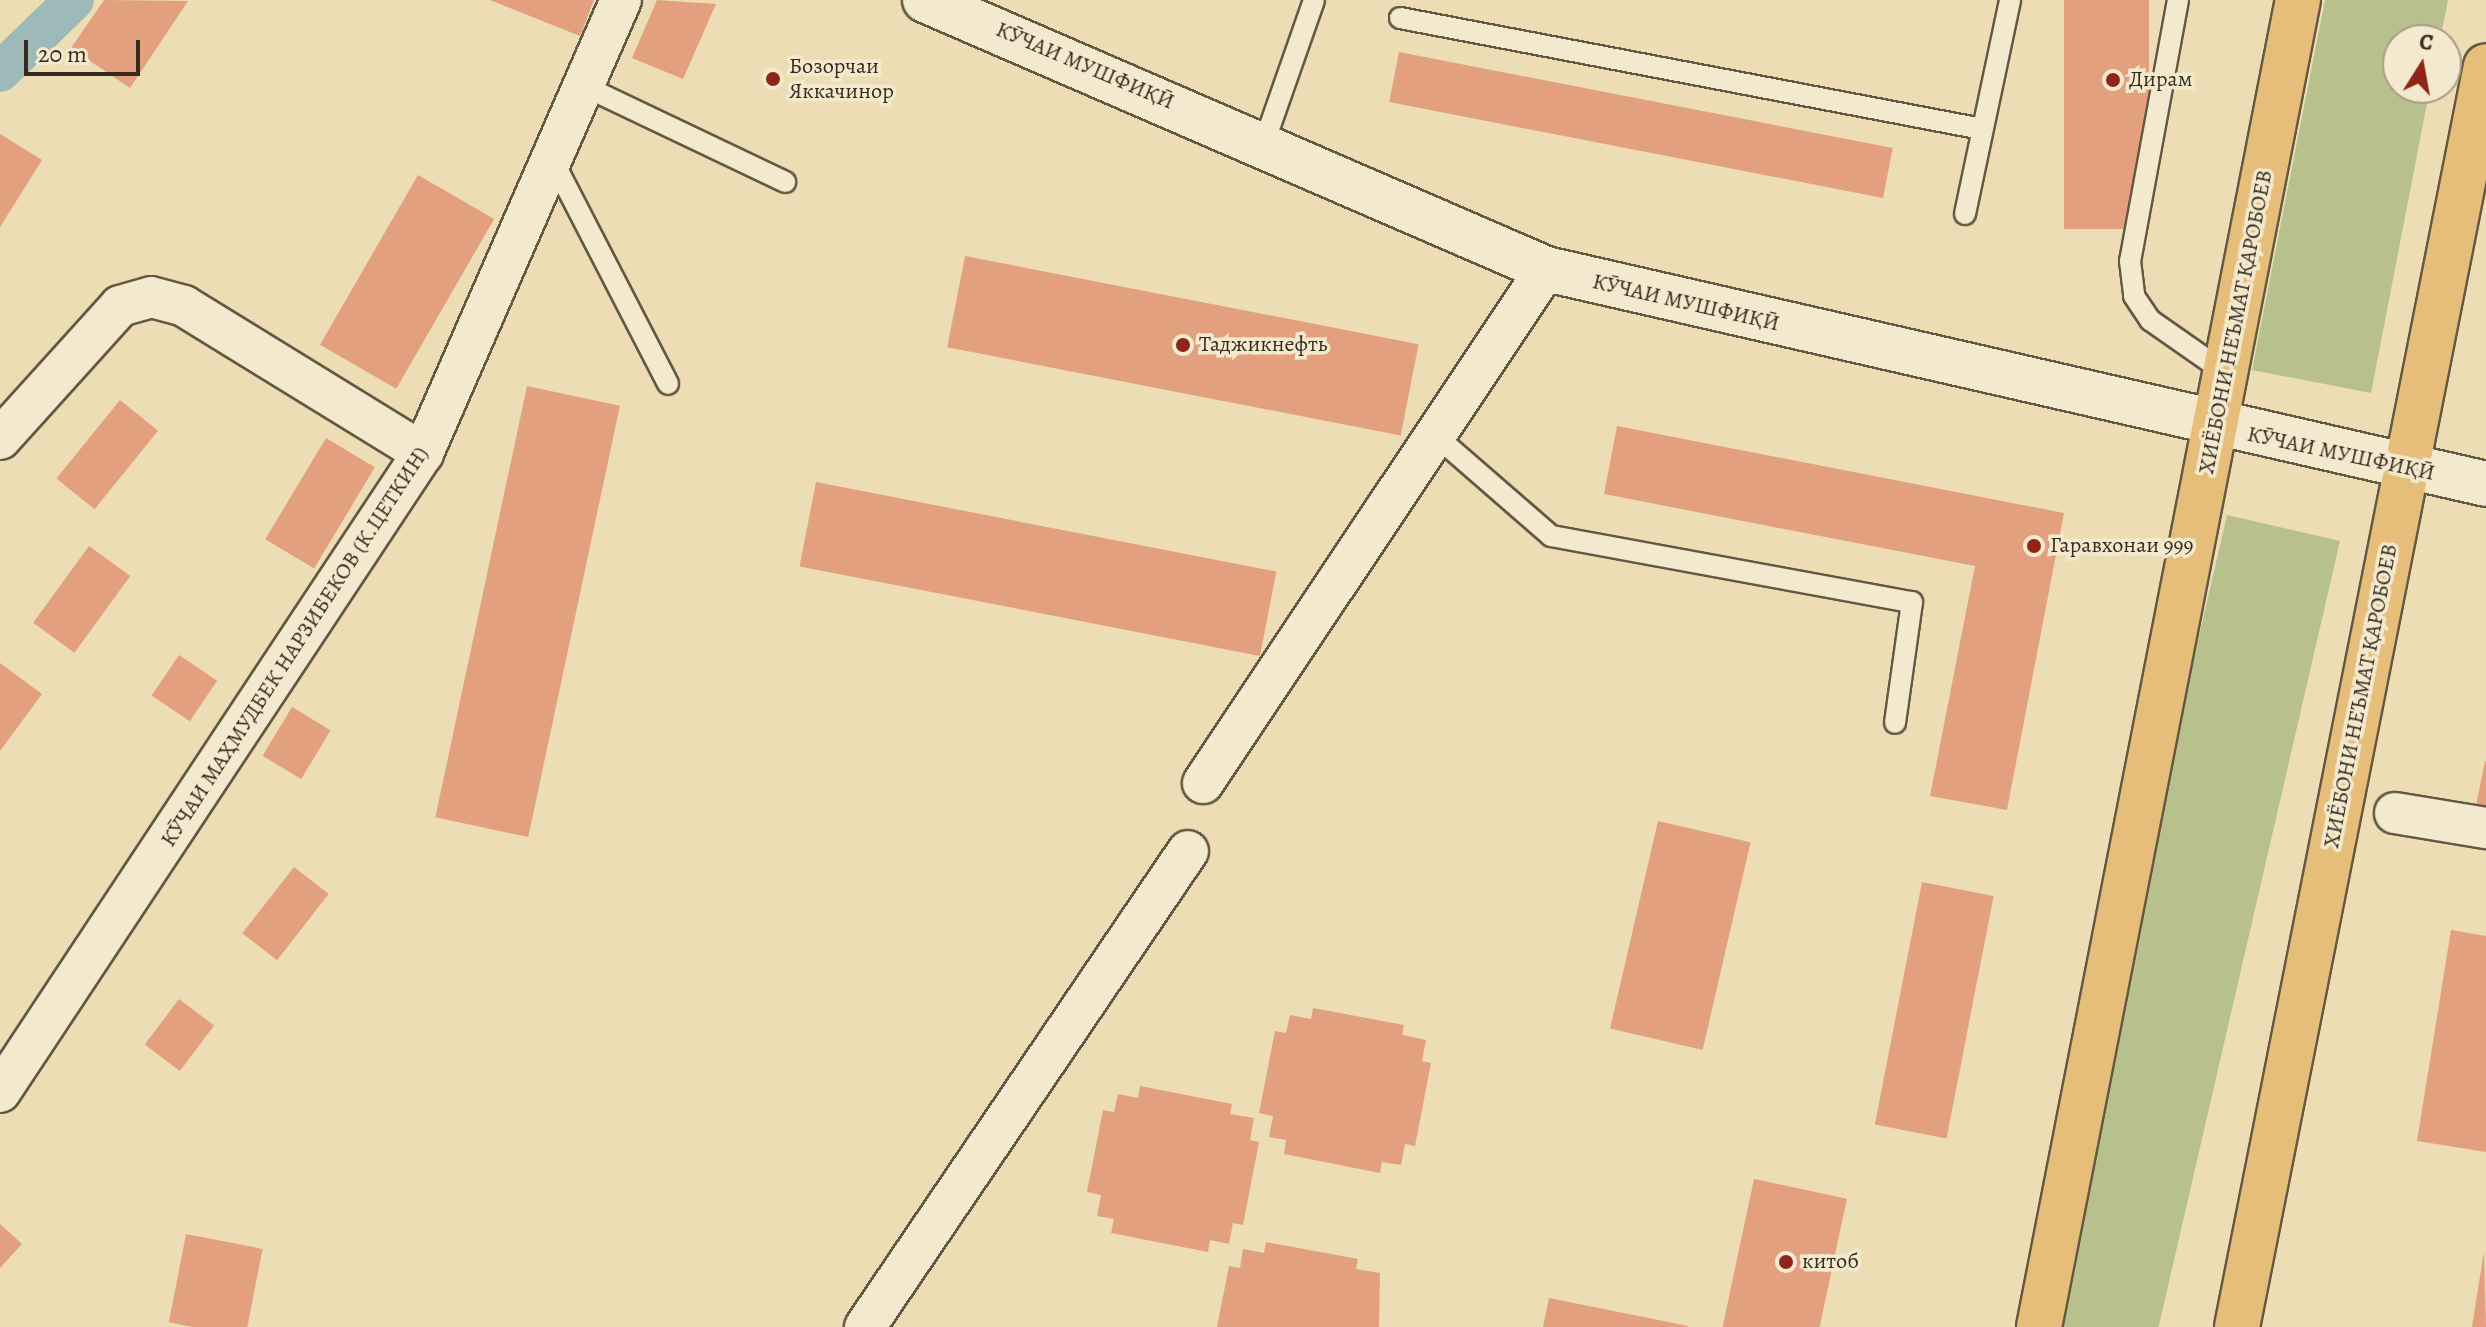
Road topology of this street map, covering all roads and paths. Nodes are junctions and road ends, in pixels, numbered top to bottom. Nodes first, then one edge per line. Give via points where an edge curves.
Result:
1 (621, 0) edge
2 (925, 0) edge
3 (1314, 0) edge
4 (2010, 0) edge
5 (2178, 0) edge
6 (2298, 0) edge
7 (1400, 18) dead end
8 (2486, 66) edge
9 (584, 86) junction
10 (1982, 129) junction
11 (1264, 143) junction
12 (552, 159) junction
13 (785, 182) dead end
14 (1965, 214) dead end
15 (1546, 269) junction
16 (2226, 373) junction
17 (668, 384) dead end
18 (2217, 428) junction
19 (1435, 435) junction
20 (0, 439) edge
21 (423, 453) junction
22 (2406, 469) junction
23 (2486, 484) edge
24 (1895, 723) dead end
25 (1203, 783) dead end
26 (2395, 813) dead end
27 (2486, 828) edge
28 (1188, 851) dead end
29 (0, 1092) edge
30 (865, 1327) edge
31 (2039, 1327) edge
32 (2237, 1327) edge

1 - 9 street, КӮЧАИ МАҲМУДБЕК НАРЗИБЕКОВ (К.ЦЕТКИН)
2 - 11 street, КӮЧАИ МУШФИҚӢ
3 - 11 lane
4 - 10 lane
5 - 16 lane via 2130,261 2134,296 2150,320
6 - 16 highway, ХИЁБОНИ НЕЪМАТ ҚАРОБОЕВ
7 - 10 lane
8 - 22 highway, ХИЁБОНИ НЕЪМАТ ҚАРОБОЕВ
9 - 12 street, КӮЧАИ МАҲМУДБЕК НАРЗИБЕКОВ (К.ЦЕТКИН)
9 - 13 lane
10 - 14 lane
11 - 15 street, КӮЧАИ МУШФИҚӢ
12 - 17 lane
12 - 21 street, КӮЧАИ МАҲМУДБЕК НАРЗИБЕКОВ (К.ЦЕТКИН)
15 - 18 street, КӮЧАИ МУШФИҚӢ
15 - 19 street
16 - 18 highway, ХИЁБОНИ НЕЪМАТ ҚАРОБОЕВ
18 - 22 street, КӮЧАИ МУШФИҚӢ
18 - 31 highway, ХИЁБОНИ НЕЪМАТ ҚАРОБОЕВ
19 - 24 lane via 1551,536 1912,602
19 - 25 street
20 - 21 street via 120,306 151,297 184,306
21 - 29 street, КӮЧАИ МАҲМУДБЕК НАРЗИБЕКОВ (К.ЦЕТКИН)
22 - 23 street, КӮЧАИ МУШФИҚӢ
22 - 32 highway, ХИЁБОНИ НЕЪМАТ ҚАРОБОЕВ
26 - 27 street
28 - 30 street

